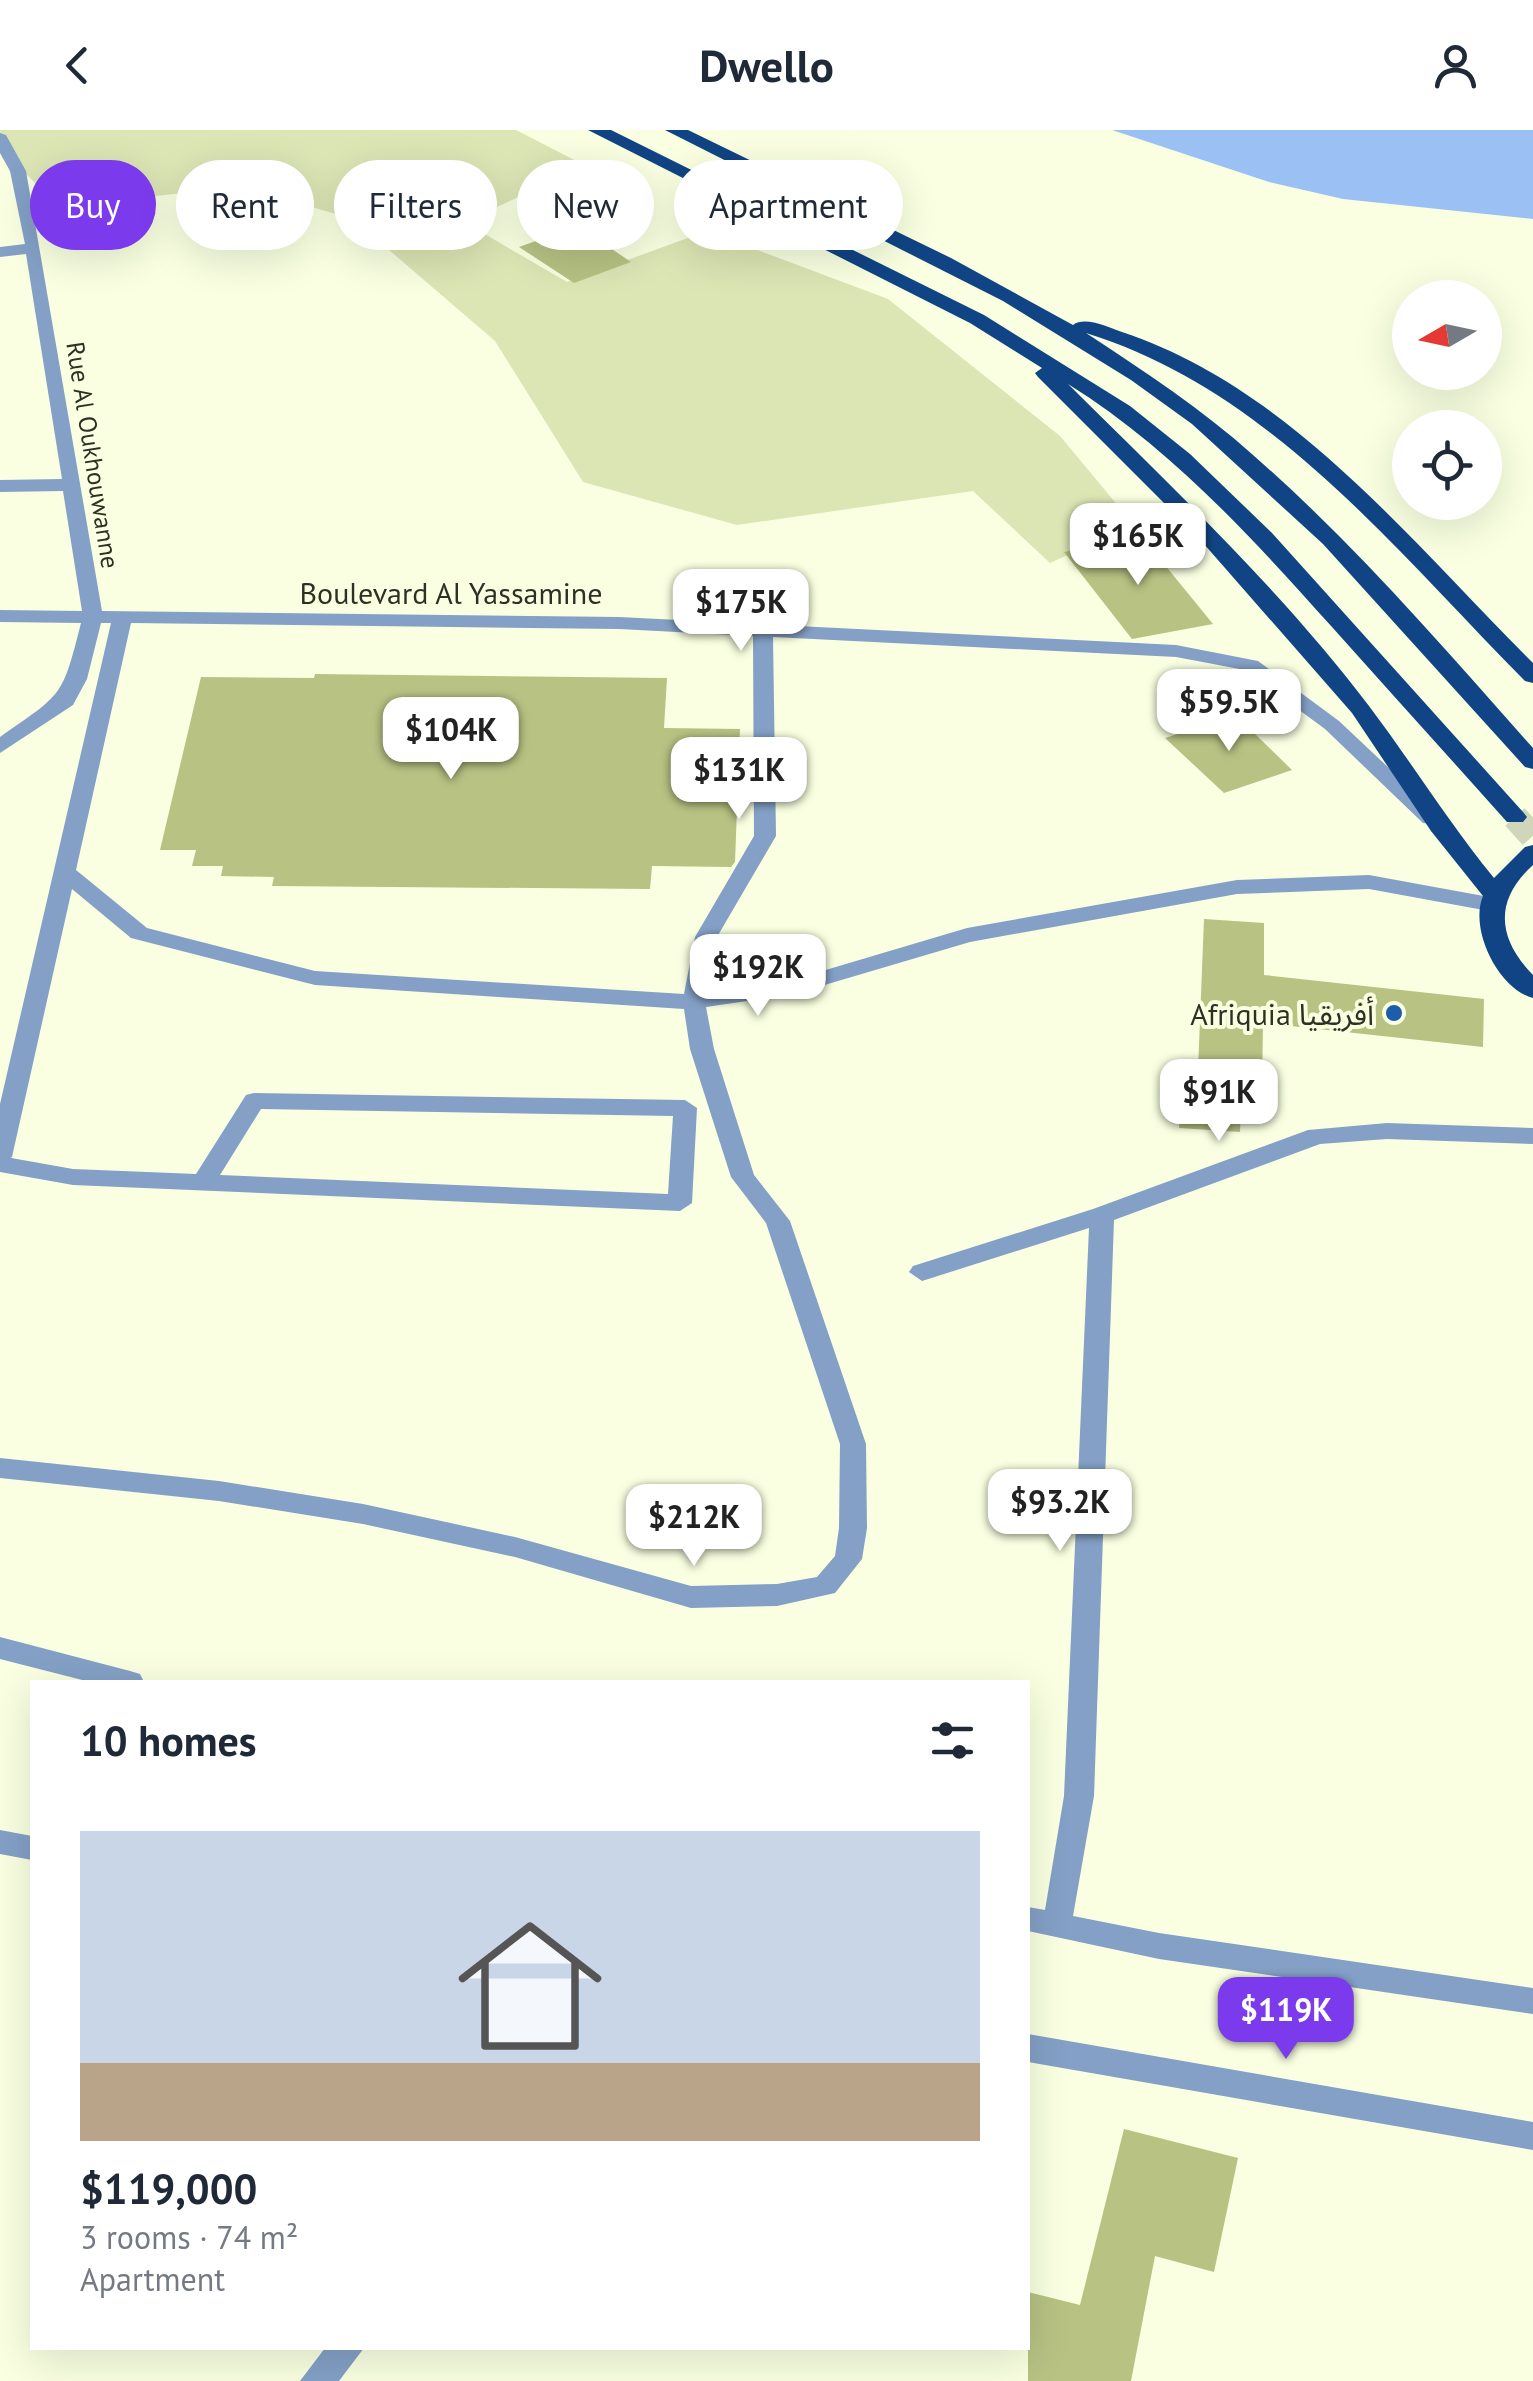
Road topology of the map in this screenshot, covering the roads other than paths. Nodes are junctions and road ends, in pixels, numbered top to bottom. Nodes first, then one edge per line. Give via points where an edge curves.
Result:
1 (597, 130) edge
2 (674, 130) edge
3 (0, 138) edge
4 (30, 229) edge
5 (30, 248) edge
6 (34, 250) edge
7 (0, 252) edge
8 (1048, 317) junction
9 (1017, 344) junction
10 (73, 484) junction
11 (0, 486) edge
12 (0, 616) edge
13 (93, 616) junction
14 (122, 618) junction
15 (762, 629) junction
16 (1533, 676) edge
17 (0, 747) edge
18 (1533, 762) edge
19 (1515, 817) tunnel mouth
20 (1439, 826) junction
21 (1533, 852) edge
22 (65, 872) junction
23 (1491, 899) junction
24 (1533, 990) edge
25 (694, 1002) junction
26 (1533, 1136) edge
27 (0, 1160) edge
28 (202, 1182) junction
29 (1102, 1215) junction
30 (922, 1272) dead end
31 (0, 1468) edge
32 (0, 1648) edge
33 (122, 1680) edge
34 (0, 1842) edge
35 (30, 1848) edge
36 (1041, 1922) edge
37 (1533, 2001) edge
38 (1030, 2048) edge
39 (1533, 2136) edge
40 (345, 2350) edge
41 (316, 2381) edge

1 - 9 highway
2 - 8 highway
3 - 4 street, Rue Al Oukhouwanne via 18,171
5 - 7 street
6 - 10 street, Rue Al Oukhouwanne
8 - 16 highway via 1150,349 1200,373 1263,417
8 - 18 highway via 1242,455
9 - 19 highway via 1123,410 1184,458
9 - 20 highway via 1205,531 1360,709
10 - 11 street
10 - 13 street, Rue Al Oukhouwanne
12 - 13 street, Boulevard Al Yassamine
13 - 14 street, Boulevard Al Yassamine
13 - 17 street, Rue Al Oukhouwanne via 66,700
14 - 15 street, Boulevard Al Yassamine
14 - 22 street
15 - 20 street, Boulevard Al Yassamine via 1110,645 1252,664 1332,726
15 - 25 street via 764,836 706,937
20 - 23 highway
21 - 23 highway via 1504,875
22 - 25 street via 139,934 315,978
22 - 27 street
23 - 24 highway via 1491,935 1508,966
23 - 25 street via 1369,882 1237,887 967,935 794,986
25 - 31 street via 702,1050 743,1177 778,1220 853,1444 848,1560 824,1586 777,1595 692,1597 515,1547 363,1514
26 - 29 street via 1317,1136
27 - 28 street via 73,1177
28 - 28 street via 254,1101 685,1108 680,1203
29 - 30 street
29 - 36 street via 1079,1796 1072,1857
32 - 33 street
34 - 35 street
36 - 37 street
38 - 39 street
40 - 41 street

